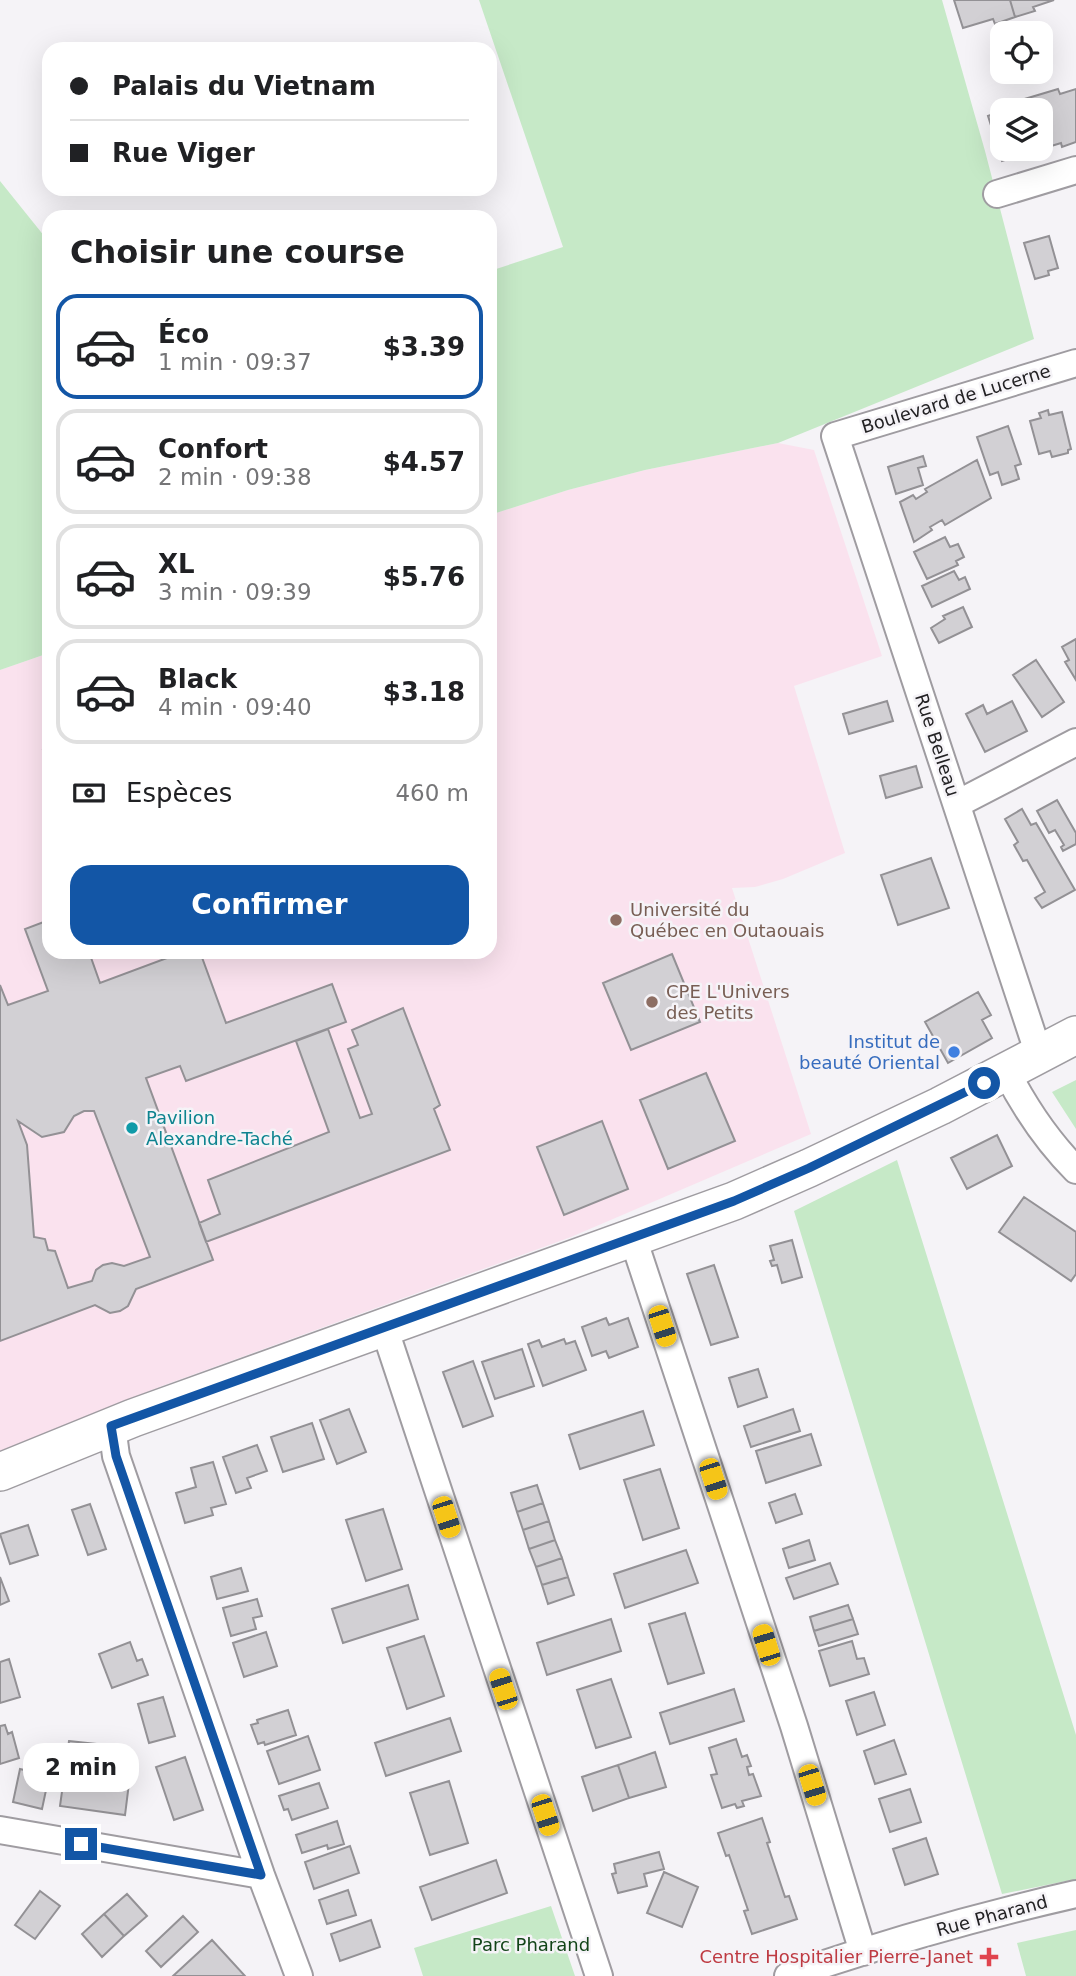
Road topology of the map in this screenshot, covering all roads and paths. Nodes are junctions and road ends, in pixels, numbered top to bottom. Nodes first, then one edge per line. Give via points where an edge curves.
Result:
1 (1076, 170) edge
2 (997, 194) dead end
3 (1076, 362) edge
4 (835, 436) joint
5 (1076, 742) edge
6 (957, 804) junction
7 (1076, 1035) edge
8 (1039, 1055) junction
9 (1006, 1071) junction
10 (1076, 1170) edge
11 (633, 1238) junction
12 (384, 1327) junction
13 (111, 1426) junction
14 (0, 1472) edge
15 (0, 1830) edge
16 (261, 1875) junction
17 (1076, 1894) edge
18 (863, 1952) junction
19 (299, 1976) edge
20 (599, 1976) edge
21 (788, 1976) edge

1 - 2 street
3 - 4 street, Boulevard de Lucerne
4 - 6 street, Rue Belleau
5 - 6 street
6 - 8 street, Rue Belleau
7 - 8 main road
8 - 9 main road
9 - 10 street via 1044,1133
9 - 11 main road via 809,1168
11 - 12 main road
11 - 18 street via 794,1726
12 - 13 main road
12 - 20 street
13 - 14 main road
13 - 16 street via 116,1456
15 - 16 street
16 - 19 street
17 - 18 street, Rue Pharand
18 - 21 street, Rue Pharand

